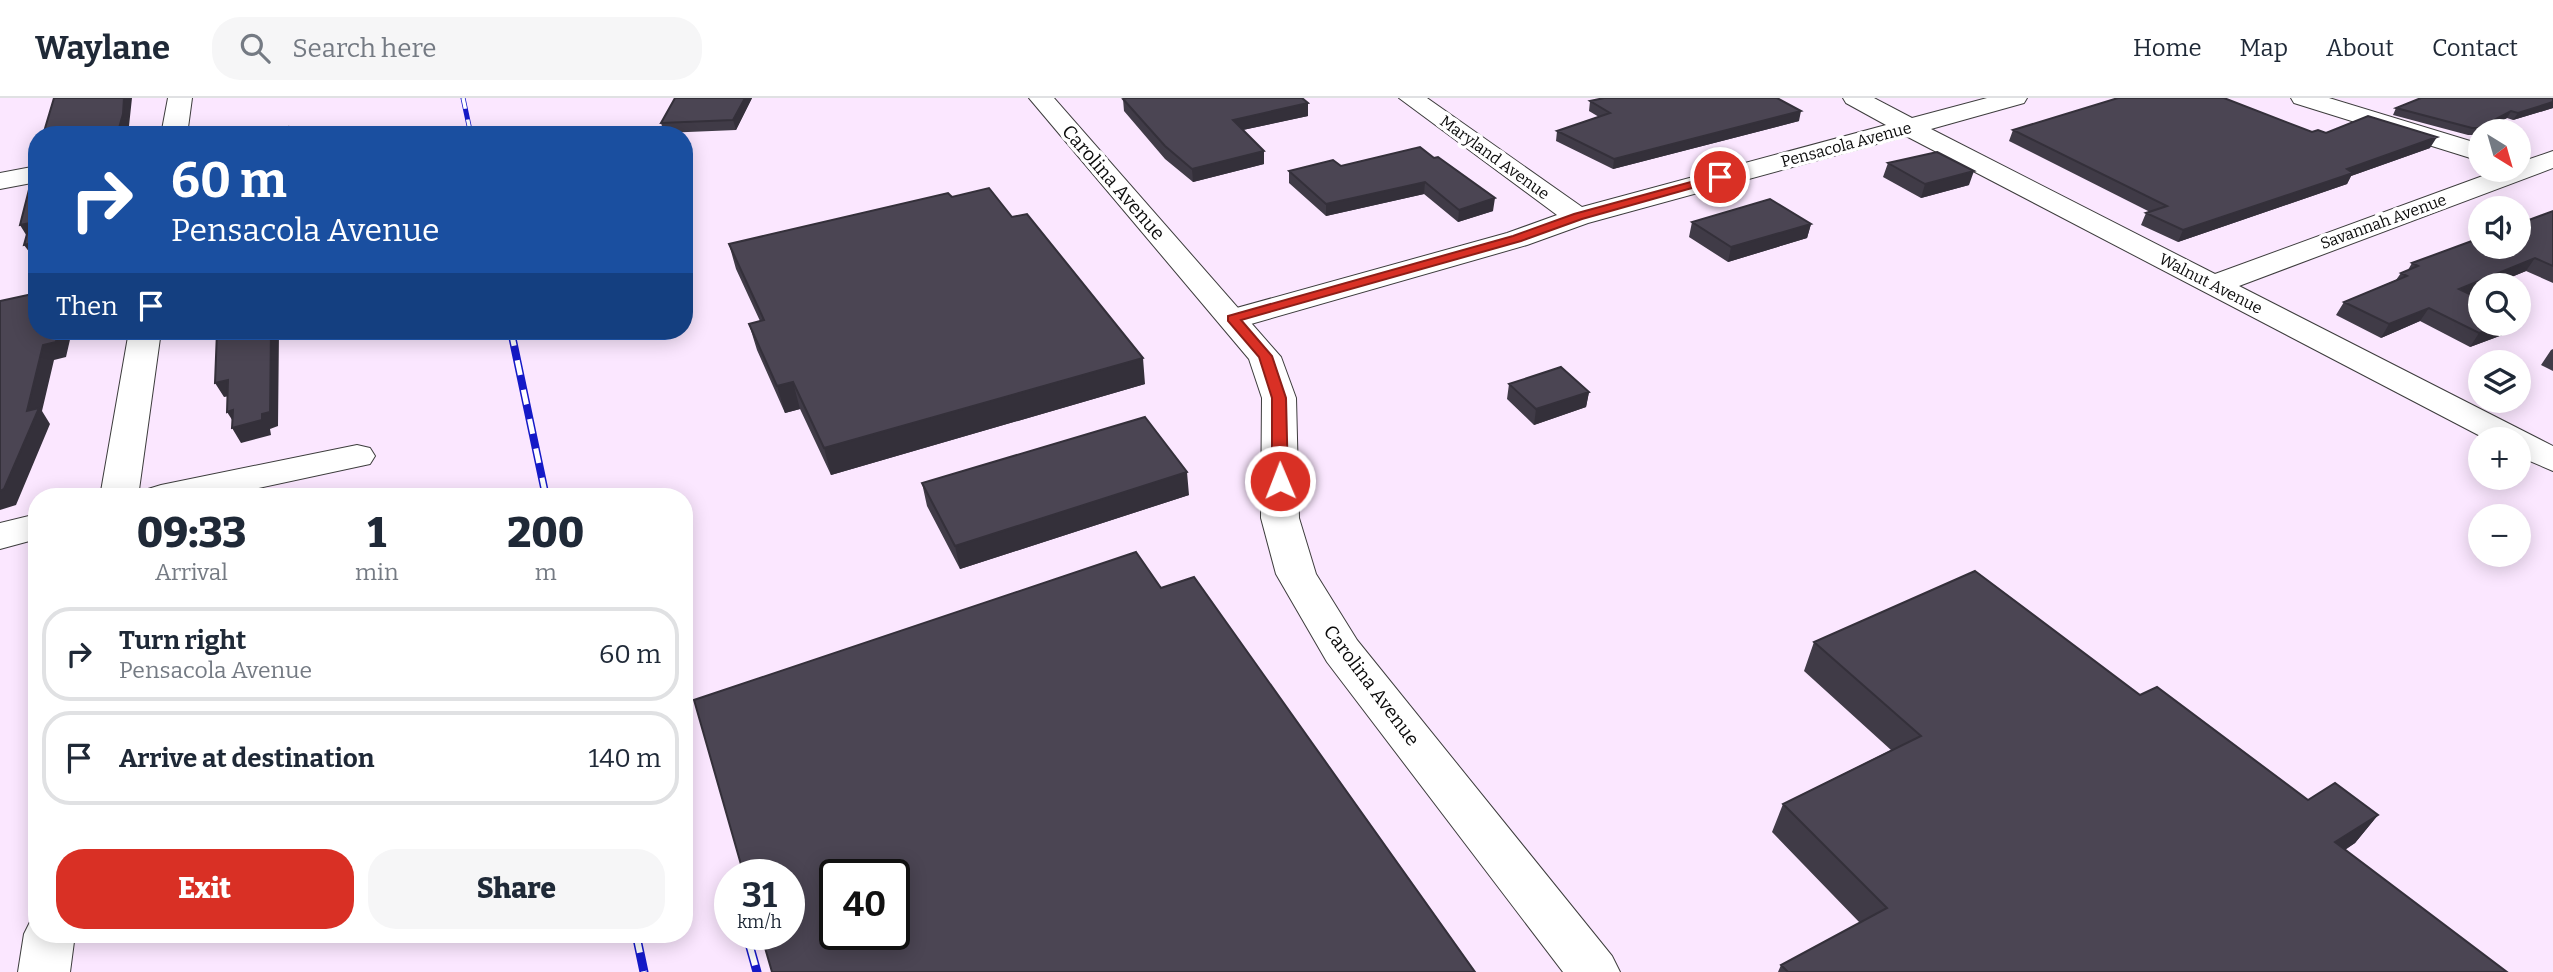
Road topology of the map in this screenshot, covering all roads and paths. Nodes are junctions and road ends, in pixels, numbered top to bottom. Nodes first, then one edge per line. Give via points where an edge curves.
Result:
1 (180, 98) edge
2 (1041, 98) edge
3 (1411, 98) edge
4 (1855, 98) edge
5 (2015, 98) edge
6 (2303, 98) edge
7 (175, 126) edge
8 (1909, 128) junction
9 (2468, 149) edge
10 (2538, 167) edge
11 (28, 176) edge
12 (0, 181) edge
13 (1578, 217) junction
14 (2214, 285) junction
15 (1233, 319) junction
16 (144, 340) edge
17 (2490, 427) edge
18 (2531, 449) edge
19 (357, 456) dead end
20 (2553, 460) edge
21 (119, 488) edge
22 (204, 488) edge
23 (28, 528) edge
24 (0, 536) edge
25 (49, 943) edge
26 (44, 972) edge
27 (1594, 972) edge

1 - 7 street
2 - 15 street, Carolina Avenue
3 - 13 street, Maryland Avenue
4 - 8 street, Walnut Avenue
5 - 8 street, Pensacola Avenue
6 - 9 street
8 - 13 street, Pensacola Avenue
8 - 14 street, Walnut Avenue
10 - 14 street, Savannah Avenue
11 - 12 street
13 - 15 street, Pensacola Avenue via 1517,239
14 - 17 street, Walnut Avenue
15 - 27 street, Carolina Avenue via 1265,356 1279,398 1280,519 1296,574 1342,651
16 - 21 street
18 - 20 street
19 - 22 street
23 - 24 street
25 - 26 street

